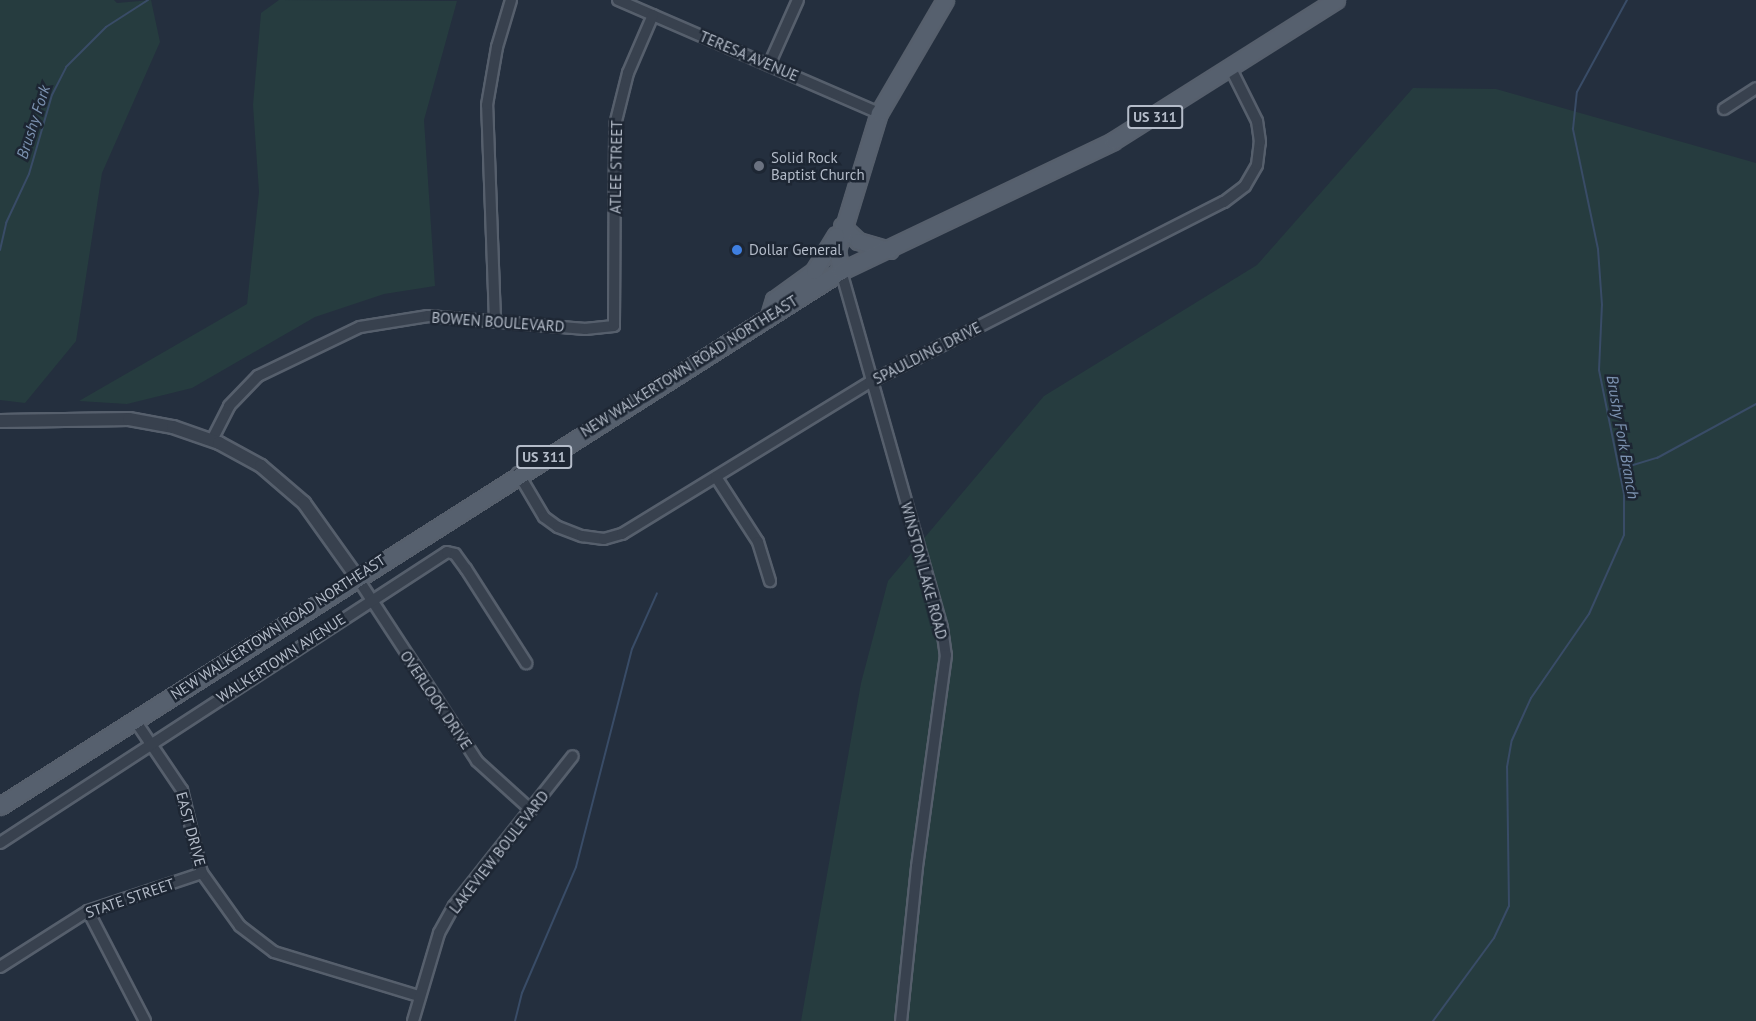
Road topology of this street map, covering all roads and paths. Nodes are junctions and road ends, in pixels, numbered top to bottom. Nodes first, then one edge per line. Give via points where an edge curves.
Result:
1 (512, 0) edge
2 (618, 0) edge
3 (798, 0) edge
4 (945, 0) edge
5 (1336, 0) edge
6 (653, 15) junction
7 (769, 64) junction
8 (1230, 67) junction
9 (1756, 88) edge
10 (1724, 110) dead end
11 (879, 113) junction
12 (842, 226) junction
13 (890, 250) junction
14 (841, 270) junction
15 (769, 316) junction
16 (495, 320) junction
17 (614, 326) joint
18 (870, 382) junction
19 (0, 421) edge
20 (212, 440) junction
21 (518, 473) junction
22 (716, 477) junction
23 (356, 576) junction
24 (770, 581) dead end
25 (372, 600) junction
26 (526, 663) dead end
27 (134, 719) junction
28 (148, 743) junction
29 (573, 756) dead end
30 (0, 806) edge
31 (531, 810) junction
32 (0, 843) edge
33 (202, 873) junction
34 (88, 911) junction
35 (0, 967) edge
36 (419, 996) junction
37 (145, 1021) edge
38 (414, 1021) edge
39 (901, 1021) edge

1 - 16 street via 497,47 487,105
2 - 6 street, TERESA AVENUE
3 - 7 street
4 - 11 main road
5 - 8 main road, NEW WALKERTOWN ROAD NORTHEAST / US 311
6 - 7 street, TERESA AVENUE
6 - 17 street, ATLEE STREET via 628,73 617,114
7 - 11 street, TERESA AVENUE
8 - 13 main road, NEW WALKERTOWN ROAD NORTHEAST / US 311 via 1113,141 946,219
8 - 18 street, SPAULDING DRIVE via 1257,121 1260,142 1257,165 1245,186 1224,202
9 - 10 street
11 - 12 main road
12 - 13 main road via 858,241
12 - 14 main road via 837,250
12 - 15 main road via 814,271 774,300
13 - 14 main road, NEW WALKERTOWN ROAD NORTHEAST / US 311
14 - 15 main road, NEW WALKERTOWN ROAD NORTHEAST / US 311
14 - 18 street, WINSTON LAKE ROAD
15 - 21 main road, NEW WALKERTOWN ROAD NORTHEAST / US 311
16 - 17 street, BOWEN BOULEVARD via 585,329
16 - 20 street, BOWEN BOULEVARD via 410,317 342,333 250,383 229,406
18 - 22 street, SPAULDING DRIVE
18 - 39 street, WINSTON LAKE ROAD via 942,628 946,655
19 - 20 street via 129,419 173,426
20 - 23 street via 261,466 291,490
21 - 22 street, SPAULDING DRIVE via 544,517 582,536 604,539 622,534
21 - 23 main road, NEW WALKERTOWN ROAD NORTHEAST / US 311
22 - 24 street via 758,542
23 - 25 street, OVERLOOK DRIVE
23 - 27 main road, NEW WALKERTOWN ROAD NORTHEAST / US 311
25 - 26 street, WALKERTOWN AVENUE via 451,552
25 - 28 street, WALKERTOWN AVENUE
25 - 31 street, OVERLOOK DRIVE via 477,761
27 - 28 street, EAST DRIVE
27 - 30 main road, NEW WALKERTOWN ROAD NORTHEAST / US 311
28 - 32 street, WALKERTOWN AVENUE
28 - 33 street, EAST DRIVE via 182,790
29 - 31 street, LAKEVIEW BOULEVARD
31 - 36 street, LAKEVIEW BOULEVARD via 454,906 439,933
33 - 34 street, STATE STREET
33 - 36 street, EAST DRIVE via 230,914 264,946 303,963
34 - 35 street, STATE STREET
34 - 37 street
36 - 38 street, LAKEVIEW BOULEVARD

